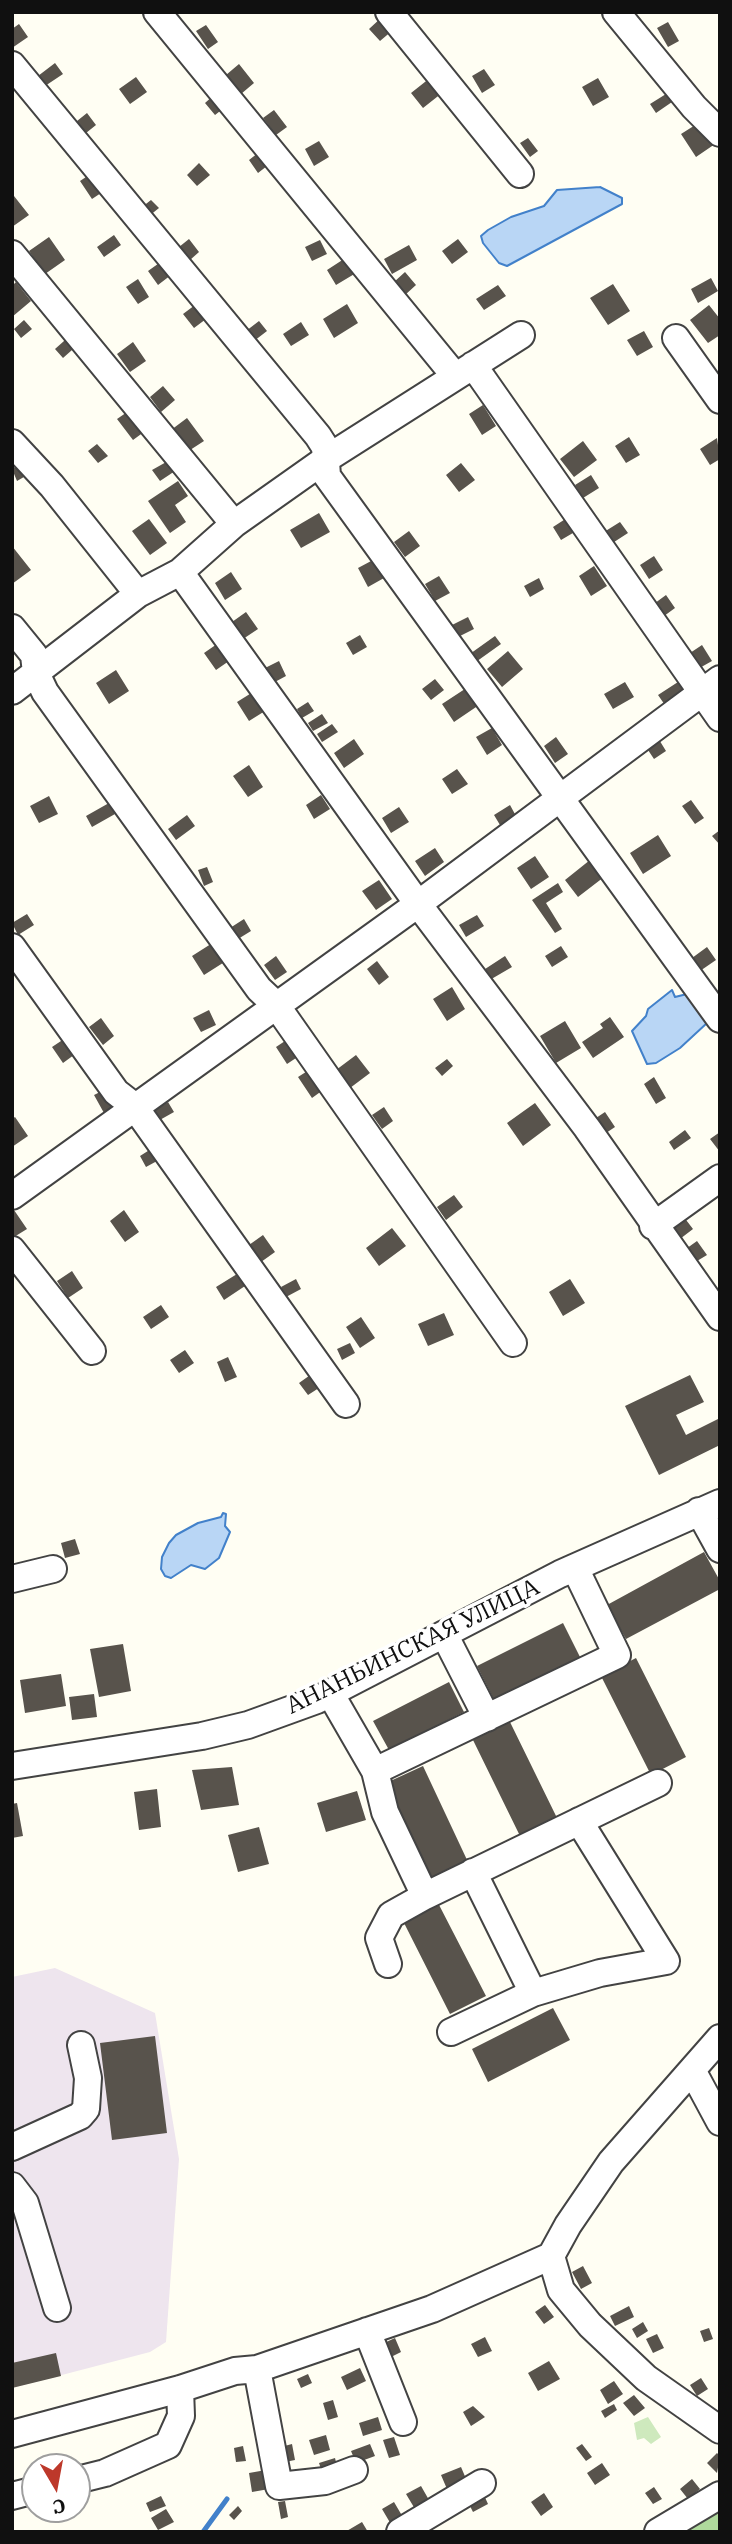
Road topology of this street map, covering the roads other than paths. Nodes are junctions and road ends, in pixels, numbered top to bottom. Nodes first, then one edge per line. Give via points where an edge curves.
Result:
1 (157, 12) edge
2 (389, 12) edge
3 (616, 12) edge
4 (12, 65) edge
5 (720, 133) edge
6 (520, 174) dead end
7 (12, 254) edge
8 (521, 335) dead end
9 (676, 338) dead end
10 (464, 370) junction
11 (720, 400) edge
12 (12, 443) edge
13 (326, 459) junction
14 (234, 524) junction
15 (180, 572) junction
16 (138, 594) junction
17 (12, 628) edge
18 (36, 673) junction
19 (711, 686) edge
20 (12, 691) edge
21 (720, 718) edge
22 (558, 798) junction
23 (418, 904) junction
24 (12, 947) edge
25 (276, 1004) junction
26 (720, 1020) edge
27 (134, 1106) junction
28 (720, 1178) edge
29 (12, 1196) edge
30 (653, 1226) junction
31 (12, 1250) edge
32 (720, 1317) edge
33 (513, 1343) dead end
34 (92, 1351) dead end
35 (346, 1404) dead end
36 (710, 1507) edge
37 (720, 1549) edge
38 (575, 1567) junction
39 (53, 1569) dead end
40 (12, 1580) edge
41 (444, 1634) junction
42 (330, 1693) junction
43 (487, 1718) junction
44 (12, 1766) edge
45 (375, 1771) junction
46 (658, 1783) dead end
47 (579, 1821) junction
48 (473, 1872) junction
49 (425, 1896) junction
50 (388, 1964) dead end
51 (533, 1993) junction
52 (451, 2032) dead end
53 (718, 2043) edge
54 (81, 2045) dead end
55 (692, 2070) junction
56 (720, 2122) edge
57 (12, 2147) edge
58 (12, 2186) edge
59 (551, 2256) junction
60 (57, 2308) dead end
61 (367, 2332) junction
62 (257, 2370) junction
63 (180, 2389) junction
64 (403, 2422) dead end
65 (720, 2430) edge
66 (12, 2434) edge
67 (354, 2470) dead end
68 (91, 2476) edge
69 (482, 2483) dead end
70 (720, 2495) edge
71 (400, 2532) edge
72 (658, 2532) edge

1 - 10 street
2 - 6 street
3 - 5 street
4 - 13 street via 318,436
7 - 14 street
8 - 10 street
9 - 11 street
10 - 13 street
10 - 19 street
12 - 16 street
13 - 14 street
13 - 22 street via 327,476
14 - 15 street
15 - 16 street
15 - 23 street
16 - 18 street
17 - 18 street via 34,655
18 - 20 street
18 - 25 street via 45,692 259,989
19 - 21 street
19 - 22 street
22 - 23 street
22 - 26 street
23 - 25 street
23 - 30 street via 587,1128
24 - 27 street via 116,1092
25 - 27 street
25 - 33 street
27 - 29 street
27 - 35 street
28 - 30 street
30 - 32 street
31 - 34 street
36 - 37 street
36 - 38 street, АНАНЬИНСКАЯ УЛИЦА
38 - 41 street, АНАНЬИНСКАЯ УЛИЦА
38 - 43 street via 617,1655
39 - 40 street
41 - 42 street, АНАНЬИНСКАЯ УЛИЦА
41 - 43 street
42 - 44 street, АНАНЬИНСКАЯ УЛИЦА via 248,1726
42 - 45 street
43 - 45 street
45 - 49 street via 385,1812
46 - 47 street
47 - 48 street
47 - 51 street via 666,1961 600,1973
48 - 49 street
48 - 51 street
49 - 50 street via 391,1915 379,1938
51 - 52 street
53 - 55 street
54 - 57 street via 88,2078 86,2109
55 - 56 street
55 - 59 street via 611,2162
58 - 60 street via 25,2203
59 - 61 street via 432,2309
59 - 65 street via 561,2290 590,2325 646,2378
61 - 62 street
61 - 64 street
62 - 63 street via 235,2371
62 - 67 street via 279,2486 325,2481
63 - 66 street
63 - 68 street via 181,2416 168,2445
69 - 71 street
70 - 72 street

